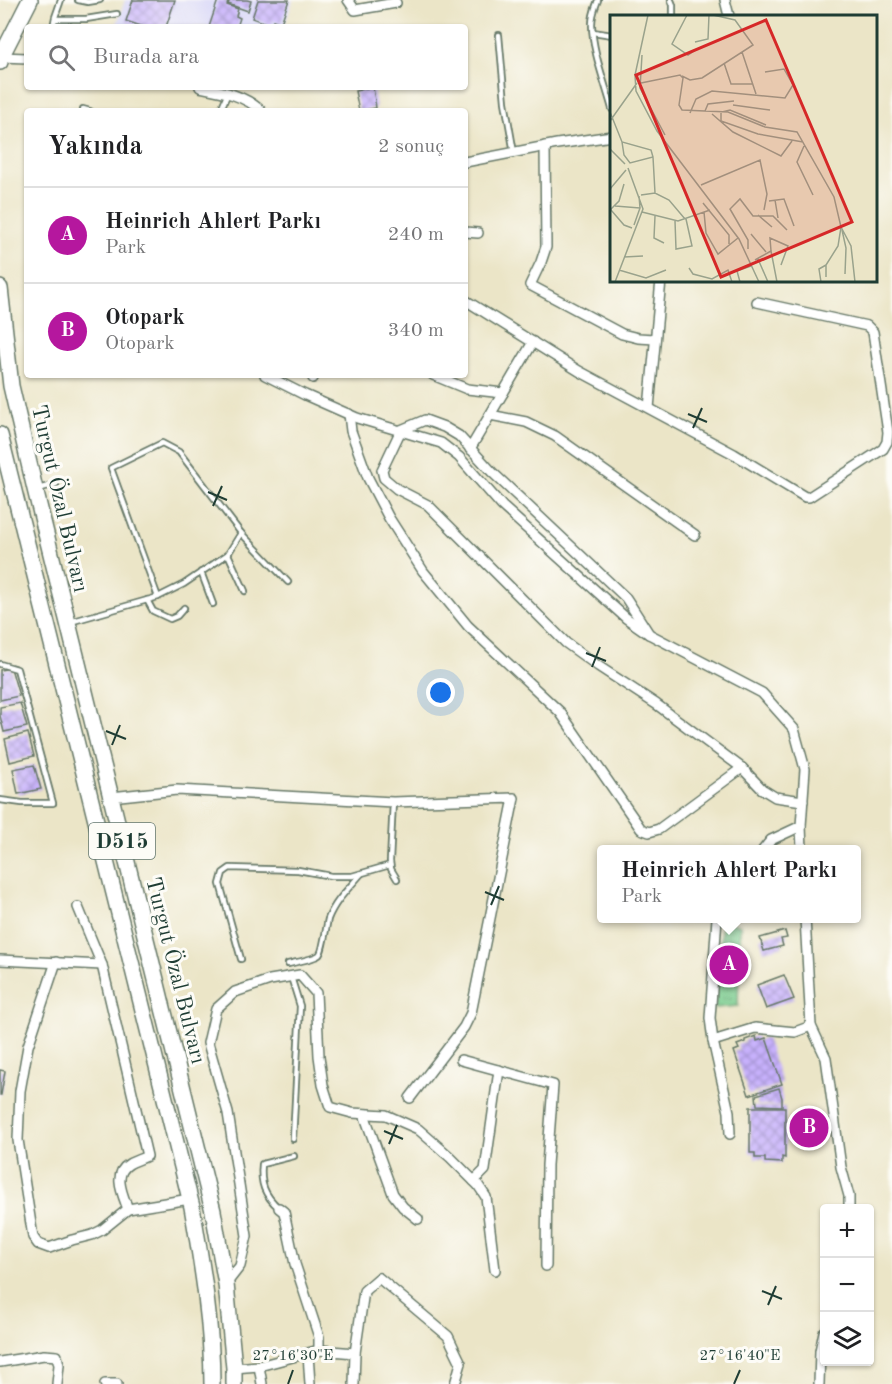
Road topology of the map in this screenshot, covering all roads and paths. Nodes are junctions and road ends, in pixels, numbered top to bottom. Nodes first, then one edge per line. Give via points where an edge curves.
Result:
1 (30, 0) edge
2 (61, 0) edge
3 (78, 0) edge
4 (100, 0) edge
5 (348, 0) edge
6 (598, 0) edge
7 (671, 0) edge
8 (725, 0) edge
9 (396, 3) dead end
10 (117, 14) dead end
11 (674, 15) edge
12 (729, 15) edge
13 (55, 19) junction
14 (54, 24) edge
15 (593, 32) junction
16 (499, 34) dead end
17 (610, 35) edge
18 (24, 58) edge
19 (1, 60) edge
20 (610, 81) edge
21 (604, 82) junction
22 (214, 90) edge
23 (228, 93) junction
24 (610, 102) edge
25 (221, 108) edge
26 (258, 108) edge
27 (610, 136) edge
28 (545, 146) junction
29 (514, 153) junction
30 (468, 161) edge
31 (468, 232) edge
32 (478, 233) dead end
33 (661, 282) edge
34 (0, 288) edge
35 (468, 302) edge
36 (757, 302) dead end
37 (655, 339) junction
38 (533, 342) junction
39 (272, 378) edge
40 (440, 378) edge
41 (503, 393) junction
42 (649, 408) junction
43 (349, 414) junction
44 (490, 416) junction
45 (401, 430) junction
46 (0, 435) edge
47 (470, 449) junction
48 (56, 484) dead end
49 (35, 489) junction
50 (241, 533) junction
51 (695, 535) dead end
52 (228, 554) junction
53 (201, 572) junction
54 (288, 582) dead end
55 (245, 591) dead end
56 (158, 597) junction
57 (147, 600) junction
58 (213, 604) dead end
59 (184, 608) dead end
60 (67, 623) junction
61 (649, 634) junction
62 (0, 664) edge
63 (742, 768) junction
64 (111, 797) junction
65 (0, 800) edge
66 (803, 801) junction
67 (393, 802) junction
68 (801, 826) junction
69 (767, 845) edge
70 (802, 845) edge
71 (390, 865) junction
72 (361, 874) junction
73 (397, 879) dead end
74 (78, 907) dead end
75 (717, 923) edge
76 (806, 923) edge
77 (241, 959) dead end
78 (0, 960) edge
79 (56, 962) junction
80 (288, 964) dead end
81 (102, 965) junction
82 (291, 977) junction
83 (811, 1026) junction
84 (713, 1041) junction
85 (461, 1060) dead end
86 (499, 1070) junction
87 (410, 1098) dead end
88 (364, 1114) junction
89 (730, 1134) dead end
90 (293, 1139) dead end
91 (294, 1156) dead end
92 (474, 1181) junction
93 (190, 1199) junction
94 (849, 1204) edge
95 (279, 1208) joint
96 (128, 1209) junction
97 (418, 1219) dead end
98 (546, 1266) dead end
99 (495, 1270) dead end
100 (226, 1284) junction
101 (320, 1350) junction
102 (820, 1351) edge
103 (356, 1353) junction
104 (308, 1354) junction
105 (0, 1362) edge
106 (259, 1366) junction
107 (234, 1368) junction
108 (57, 1384) edge
109 (105, 1384) edge
110 (117, 1384) edge
111 (212, 1384) edge
112 (234, 1384) edge
113 (262, 1384) edge
114 (310, 1384) edge
115 (354, 1384) edge
116 (456, 1384) edge
117 (819, 1384) edge

1 - 19 highway
2 - 13 lane
3 - 4 lane
5 - 9 street via 355,10
6 - 15 lane
7 - 11 lane
8 - 12 street
10 - 13 lane
13 - 14 lane
15 - 17 lane
15 - 21 lane
16 - 29 lane
18 - 19 street
20 - 21 lane
21 - 24 lane
22 - 23 street
23 - 25 lane
23 - 26 street
27 - 28 street
28 - 29 street
28 - 37 street via 546,247 531,285 621,334
29 - 30 street
31 - 32 street
33 - 37 street
34 - 49 highway, Turgut Özal Bulvarı / D515 via 11,386
35 - 38 street
36 - 42 street via 872,330 888,432 883,449 813,496 805,497 734,453
37 - 42 street
38 - 41 street
38 - 42 street
39 - 43 street
40 - 41 street via 467,389
41 - 44 street
43 - 45 street
43 - 63 street via 368,478 388,518 423,571 468,626 560,711 641,829 659,829
44 - 47 street
44 - 51 street via 526,422 555,436
45 - 47 street via 425,420 459,436
45 - 61 street via 441,443 450,450 502,506 626,618
45 - 63 street via 382,470 384,478 428,505 566,643
46 - 93 highway, Turgut Özal Bulvarı / D515
47 - 61 street via 626,598
48 - 49 lane
49 - 60 highway, Turgut Özal Bulvarı / D515
50 - 52 lane
50 - 54 lane
50 - 56 lane via 179,452 162,443 111,468
52 - 53 lane
52 - 55 lane
53 - 56 lane
53 - 58 lane
56 - 57 lane
57 - 59 lane via 153,611 170,619
57 - 60 lane
60 - 64 highway, Turgut Özal Bulvarı / D515
61 - 66 street via 762,693 794,729 805,769
62 - 65 lane via 17,669 53,803
63 - 66 street via 776,797
64 - 67 street via 177,790
64 - 100 highway, Turgut Özal Bulvarı / D515 via 213,1211
66 - 68 street
67 - 71 lane
67 - 87 street via 514,798 471,1013
68 - 69 street
68 - 70 street
71 - 72 lane
71 - 73 lane
72 - 77 lane via 331,876 298,870 230,868 223,873 220,884
72 - 80 lane via 333,910 321,954
74 - 81 street
75 - 84 street via 710,1018
76 - 83 street
78 - 79 street
79 - 81 street
79 - 96 street via 28,1046 20,1091 18,1140 33,1237 49,1248 92,1236
81 - 96 street via 147,1156 129,1164 119,1179
82 - 88 street via 300,975 316,993 319,1056 330,1107
82 - 90 lane via 300,1006
82 - 100 street via 235,992 216,1009 208,1043 228,1113 247,1236 240,1266
83 - 84 street via 795,1032 755,1028
83 - 94 street via 826,1058
84 - 89 street
85 - 86 street
86 - 92 street via 485,1170
86 - 98 street via 553,1085
88 - 92 street via 386,1115 418,1129
88 - 97 street via 393,1194
91 - 95 lane via 262,1164 263,1188
92 - 99 street via 486,1197
93 - 96 street
93 - 111 highway, Turgut Özal Bulvarı / D515 via 205,1285
95 - 101 street via 284,1212
100 - 107 highway, Turgut Özal Bulvarı / D515
101 - 103 street
101 - 104 street
102 - 117 street
103 - 115 street
103 - 116 street via 364,1291 379,1278 448,1336 461,1364
104 - 106 street
104 - 114 street
105 - 108 street via 57,1356
106 - 107 street
106 - 113 street
107 - 112 highway, Turgut Özal Bulvarı / D515
109 - 110 street

